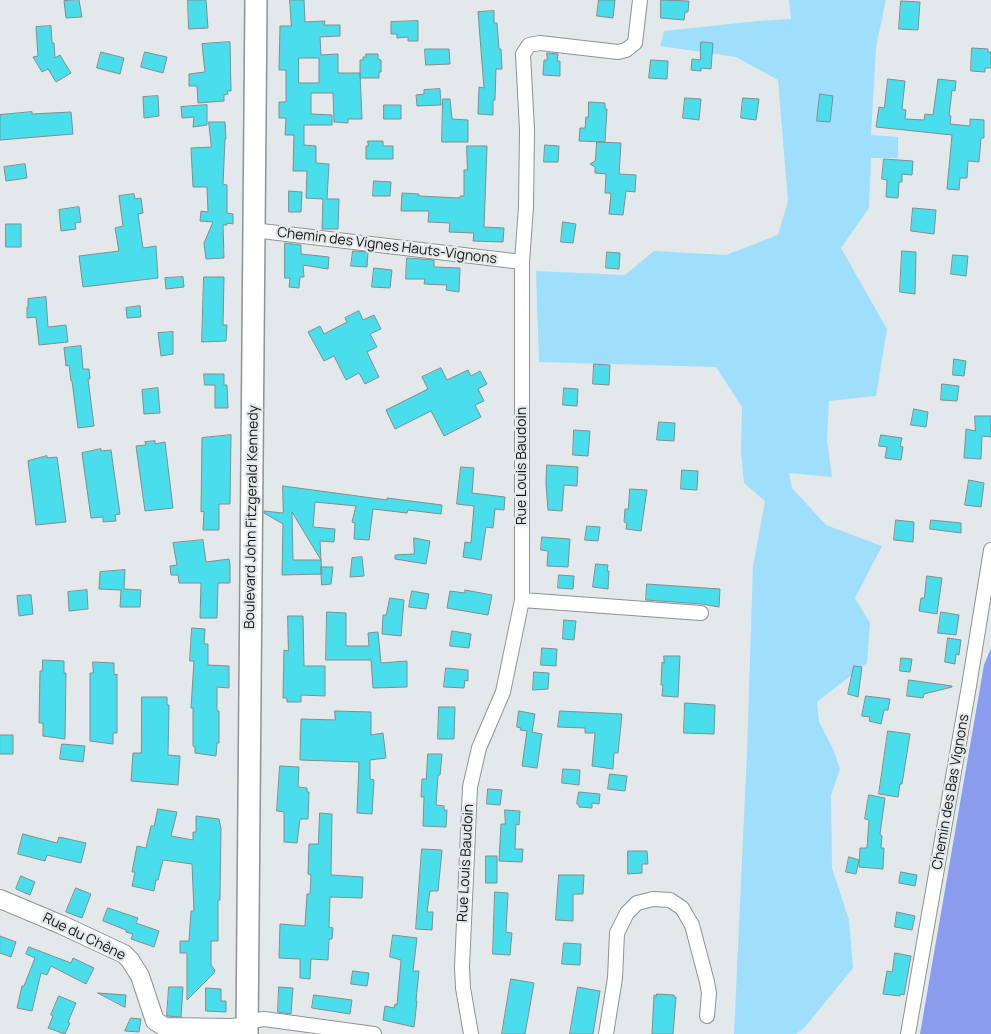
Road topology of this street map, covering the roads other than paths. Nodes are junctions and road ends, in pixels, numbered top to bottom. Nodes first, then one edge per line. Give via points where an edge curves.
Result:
1 (256, 0) edge
2 (640, 0) edge
3 (253, 230) junction
4 (522, 262) junction
5 (991, 550) edge
6 (522, 600) junction
7 (701, 613) dead end
8 (0, 899) edge
9 (708, 1016) dead end
10 (247, 1029) edge
11 (164, 1030) edge
12 (374, 1034) edge
13 (471, 1034) edge
14 (606, 1034) edge
15 (908, 1034) edge

1 - 3 main road, Boulevard John Fitzgerald Kennedy
2 - 4 street, Rue Louis Baudoin via 635,43 626,50 618,52 540,43 525,49 522,62 527,130
3 - 4 street, Chemin des Vignes Hauts-Vignons
3 - 10 main road, Boulevard John Fitzgerald Kennedy
4 - 6 street, Rue Louis Baudoin
5 - 15 street, Chemin des Bas Vignons
6 - 7 street
6 - 13 street, Rue Louis Baudoin via 503,692 479,748 470,787 462,967
8 - 11 street, Rue du Chêne via 124,954 140,976 155,1021
9 - 14 street via 709,993 692,925 682,908 670,900 652,899 637,903 627,913 617,933 615,978
10 - 11 street, Rue du Chêne
10 - 12 street via 251,1021 264,1019

